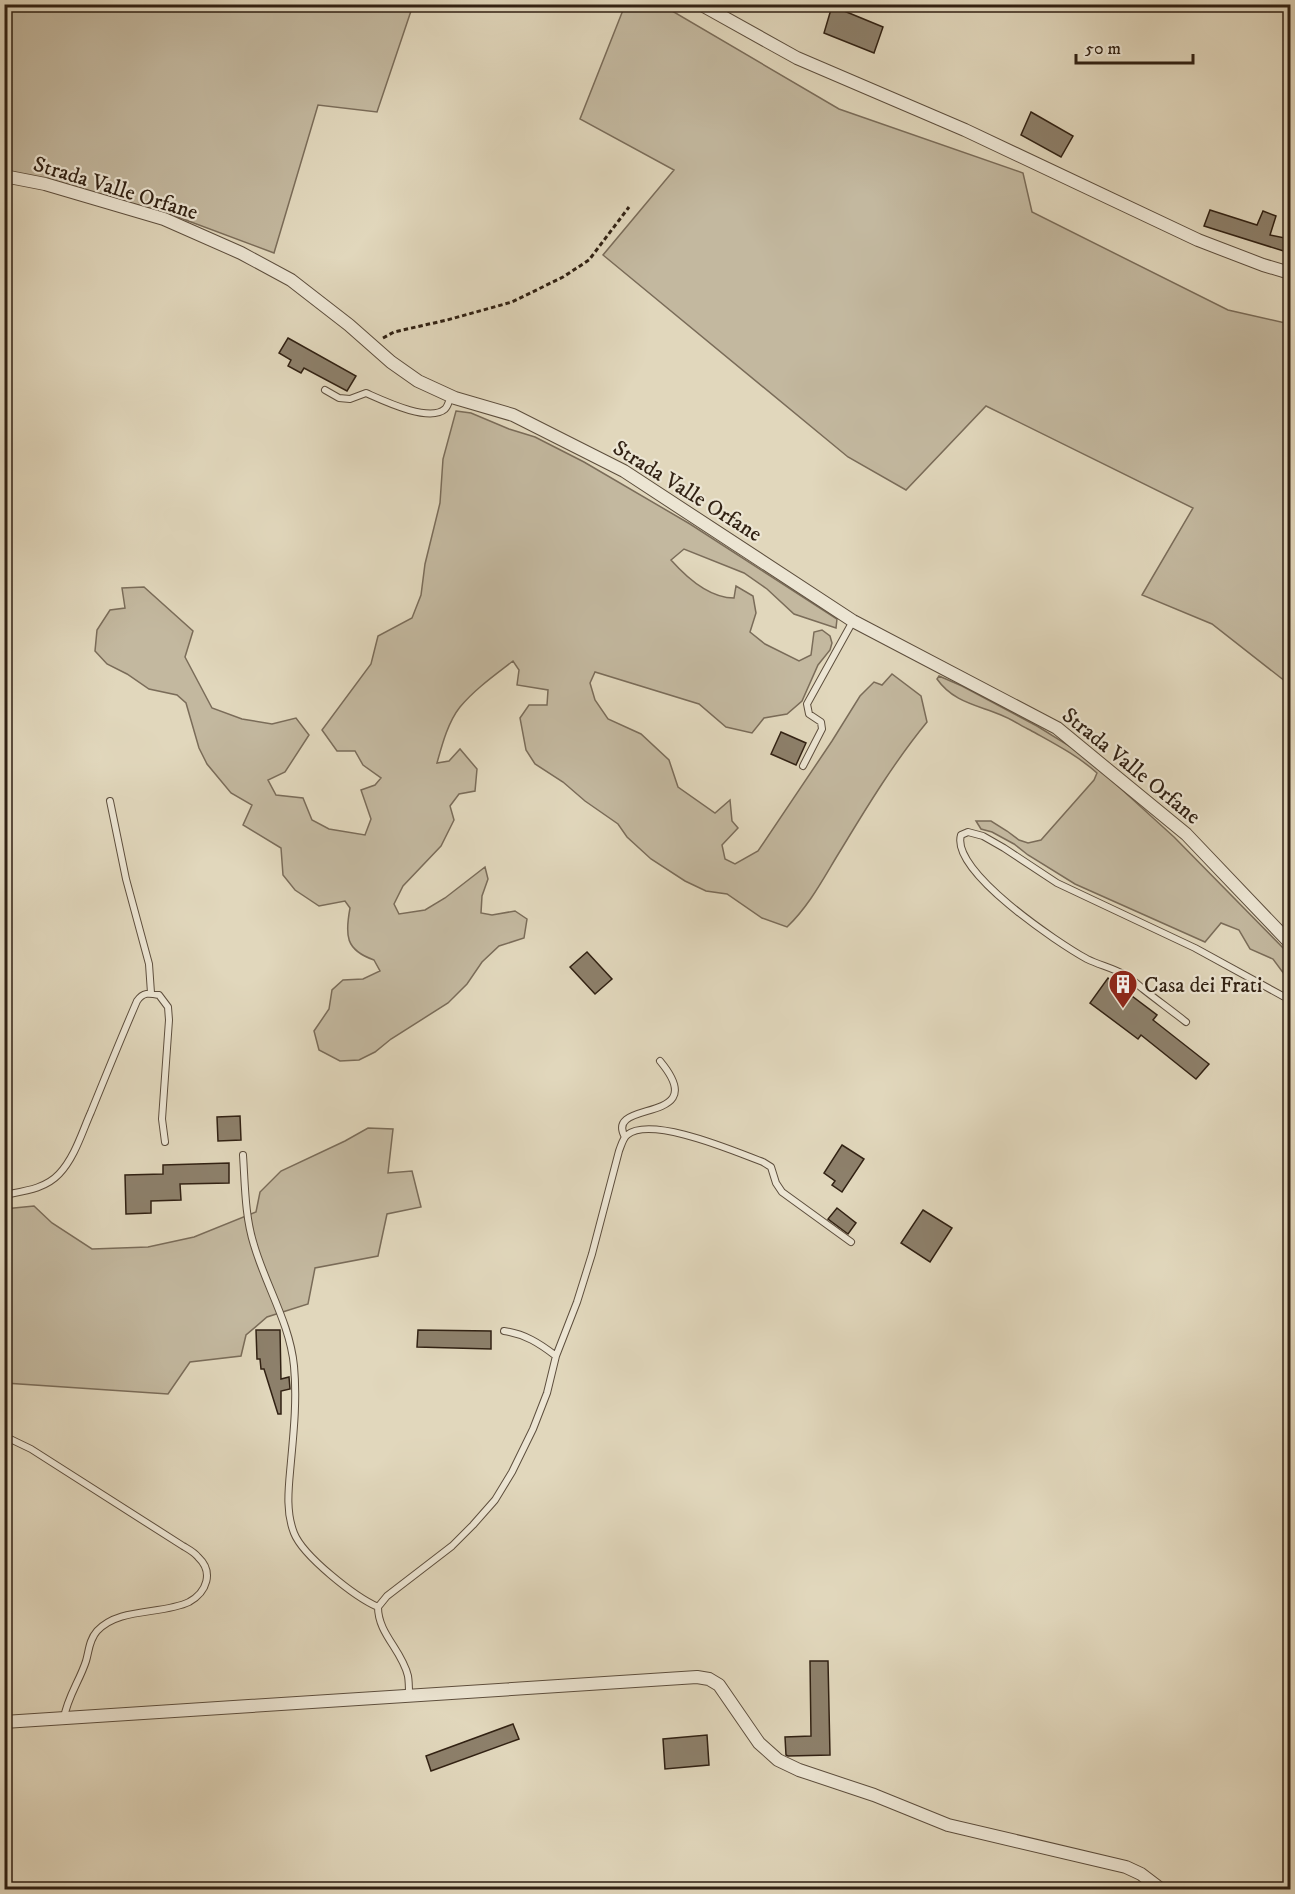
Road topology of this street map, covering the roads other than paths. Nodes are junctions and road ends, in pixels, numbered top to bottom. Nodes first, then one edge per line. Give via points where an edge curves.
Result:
1 (700, 4) edge
2 (4, 176) edge
3 (1290, 273) edge
4 (325, 390) dead end
5 (451, 396) junction
6 (853, 621) junction
7 (804, 766) dead end
8 (110, 801) dead end
9 (1290, 943) edge
10 (151, 993) junction
11 (1290, 1000) edge
12 (1186, 1022) dead end
13 (660, 1061) dead end
14 (625, 1137) junction
15 (165, 1142) dead end
16 (243, 1155) dead end
17 (4, 1195) edge
18 (851, 1242) dead end
19 (504, 1330) dead end
20 (556, 1356) junction
21 (4, 1436) edge
22 (378, 1607) junction
23 (409, 1695) junction
24 (64, 1718) junction
25 (4, 1722) edge
26 (1162, 1890) edge

1 - 3 street via 797,58 966,130 1198,240
2 - 5 street, Strada Valle Orfane via 164,219 241,253 291,280 418,381
4 - 5 lane via 350,399 366,393 422,413 442,412
5 - 6 street, Strada Valle Orfane via 513,415 624,471
6 - 7 lane via 807,704 809,714 821,722 822,729
6 - 9 street, Strada Valle Orfane via 1057,728 1186,834
8 - 10 lane via 126,879 150,964
10 - 15 lane via 159,995 168,1007 162,1119
10 - 17 lane via 136,1001 79,1139 59,1174 33,1189
11 - 12 lane via 1195,948 1057,883 983,837 968,832 961,835 961,852 985,884 1053,938 1088,960 1125,975
13 - 14 lane via 673,1080 674,1093 664,1106 629,1117 623,1125
14 - 18 lane via 636,1130 670,1131 762,1162 771,1167 782,1192
14 - 20 lane via 583,1283
16 - 22 lane via 253,1244 288,1330 294,1363 296,1395 288,1508 294,1534 319,1564
19 - 20 lane via 533,1339
20 - 22 lane via 533,1429 495,1500 452,1546
21 - 24 lane via 31,1449 183,1546 198,1557 208,1577 199,1595 188,1602 111,1621 97,1631
22 - 23 lane via 386,1635 408,1677
23 - 24 street
23 - 26 street via 685,1677 709,1679 719,1685 759,1743 778,1760 948,1826 1126,1867
24 - 25 street

